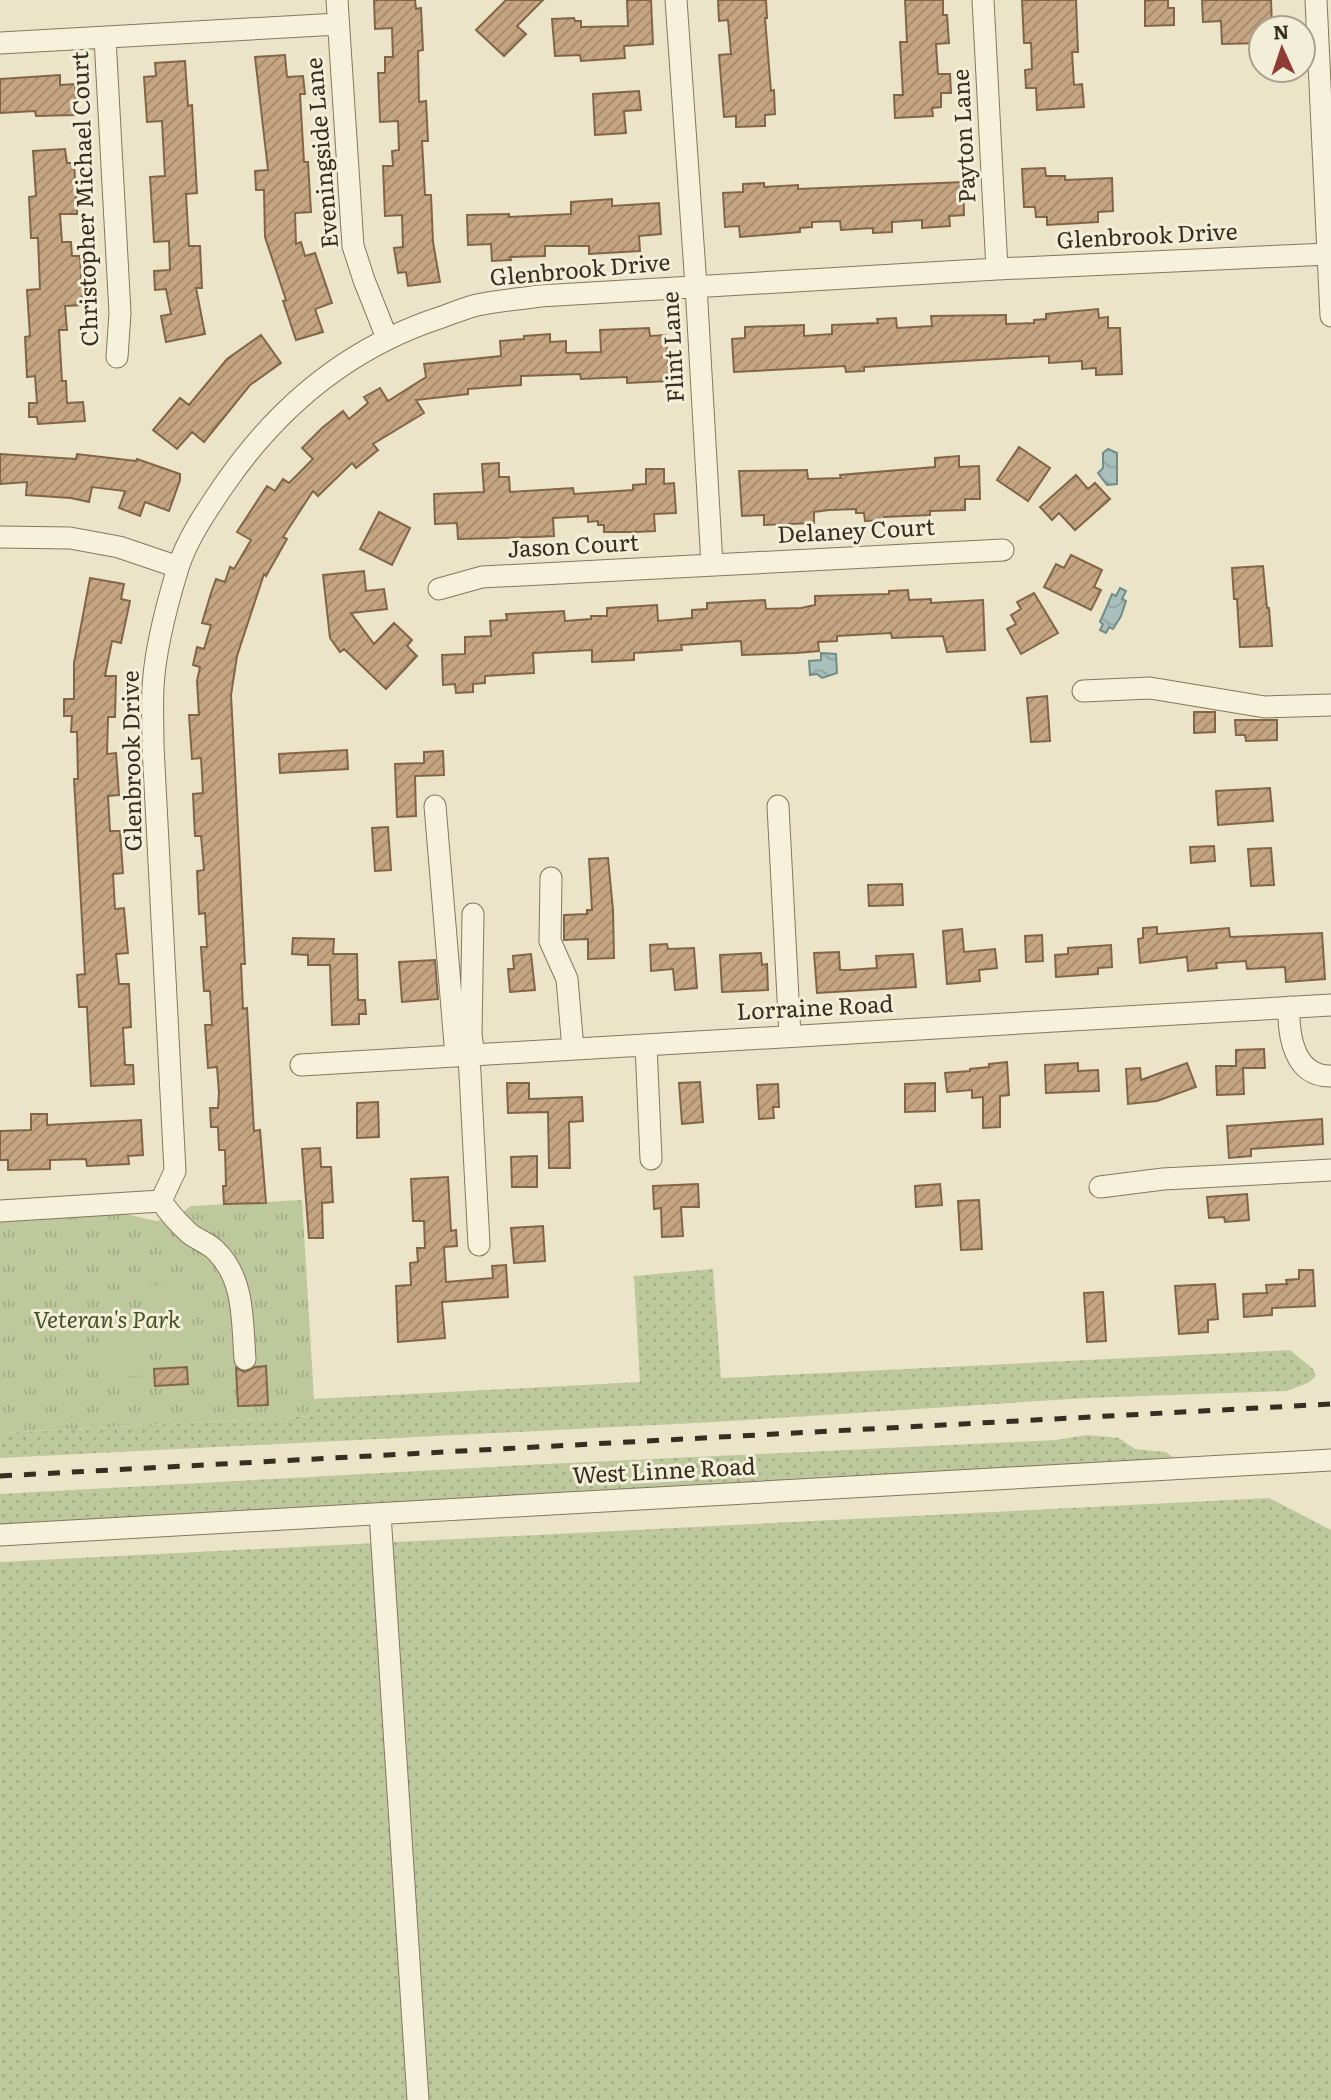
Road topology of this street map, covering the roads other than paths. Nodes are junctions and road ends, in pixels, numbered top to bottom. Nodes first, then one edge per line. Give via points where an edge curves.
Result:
1 (337, 0) edge
2 (676, 0) edge
3 (983, 0) edge
4 (1316, 0) edge
5 (338, 24) junction
6 (105, 38) junction
7 (0, 43) edge
8 (1327, 140) edge
9 (1328, 254) junction
10 (998, 269) junction
11 (696, 286) junction
12 (1331, 316) edge
13 (387, 338) junction
14 (117, 358) dead end
15 (0, 537) edge
16 (1003, 550) dead end
17 (712, 565) junction
18 (178, 567) junction
19 (439, 590) dead end
20 (1083, 691) dead end
21 (1331, 705) edge
22 (435, 806) dead end
23 (778, 806) dead end
24 (551, 878) dead end
25 (472, 914) dead end
26 (1331, 1005) edge
27 (1289, 1007) junction
28 (789, 1036) junction
29 (646, 1045) junction
30 (573, 1049) junction
31 (466, 1055) junction
32 (301, 1065) dead end
33 (1331, 1076) edge
34 (651, 1159) dead end
35 (1331, 1170) edge
36 (1100, 1186) dead end
37 (161, 1202) junction
38 (0, 1211) edge
39 (479, 1245) dead end
40 (245, 1359) dead end
41 (1331, 1460) edge
42 (380, 1514) junction
43 (0, 1535) edge
44 (418, 2100) edge

1 - 5 street, Eveningside Lane
2 - 11 street, Flint Lane
3 - 10 street, Payton Lane
4 - 8 street
5 - 6 street
5 - 13 street, Eveningside Lane via 352,246
6 - 7 street
6 - 14 street, Christopher Michael Court via 120,313
8 - 9 street
9 - 10 street, Glenbrook Drive
9 - 12 street
10 - 11 street, Glenbrook Drive
11 - 13 street, Glenbrook Drive via 540,296 475,306
11 - 17 street, Flint Lane
13 - 18 street, Glenbrook Drive via 333,370 249,450
15 - 18 street via 70,538 119,547
16 - 17 street, Delaney Court
17 - 19 street, Jason Court via 482,577
18 - 37 street, Glenbrook Drive via 153,685 175,1171
20 - 21 street via 1150,688 1265,707
22 - 31 street
23 - 28 street
24 - 30 street via 550,941 567,979
25 - 31 street via 471,1035
26 - 27 street, Lorraine Road
27 - 28 street, Lorraine Road
27 - 33 street via 1293,1050 1308,1068
28 - 29 street, Lorraine Road
29 - 30 street, Lorraine Road
29 - 34 street
30 - 31 street, Lorraine Road
31 - 32 street, Lorraine Road
31 - 39 street
35 - 36 street
37 - 38 street
37 - 40 street via 178,1225 215,1249 230,1269 242,1312
41 - 42 street, West Linne Road
42 - 43 street, West Linne Road
42 - 44 street

